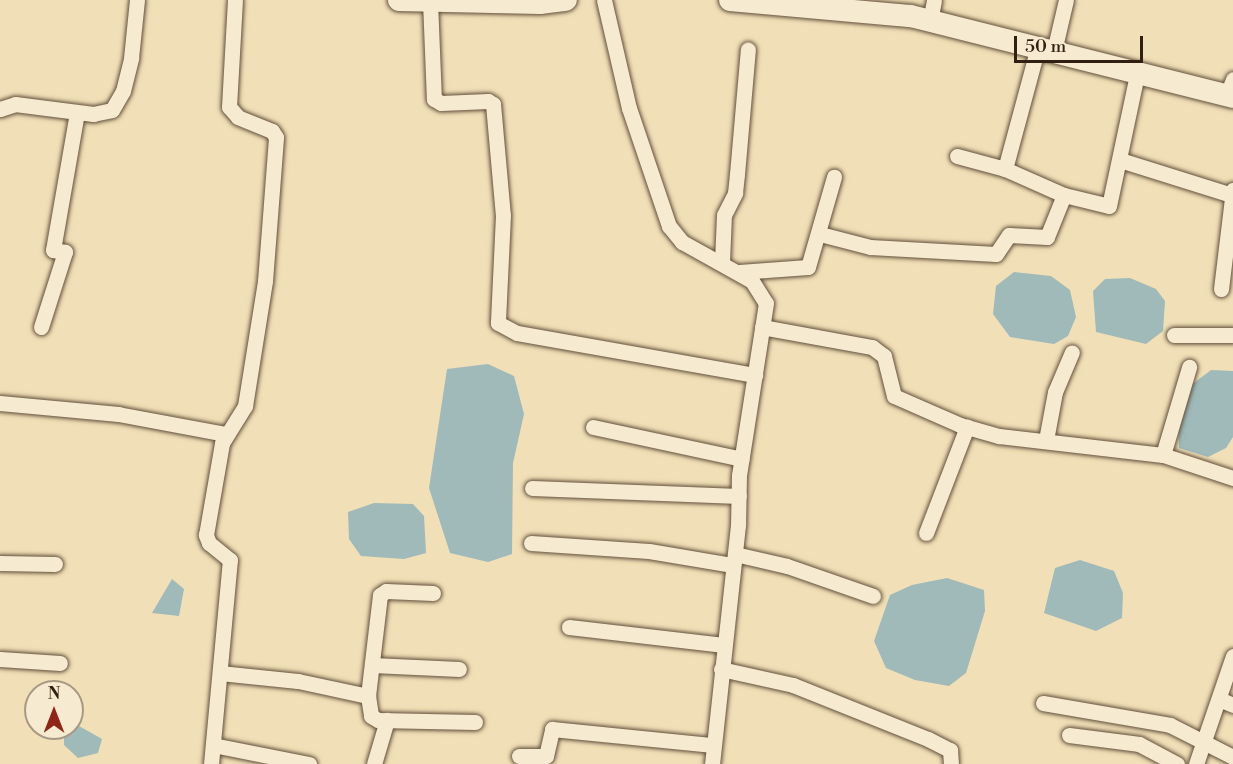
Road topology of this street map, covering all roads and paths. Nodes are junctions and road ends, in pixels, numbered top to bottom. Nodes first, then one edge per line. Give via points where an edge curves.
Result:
1 (137, 0) edge
2 (235, 0) edge
3 (399, 0) edge
4 (566, 0) edge
5 (604, 0) edge
6 (730, 0) edge
7 (1066, 0) edge
8 (430, 1) edge
9 (932, 10) edge
10 (748, 49) dead end
11 (1046, 49) junction
12 (1137, 74) junction
13 (1231, 90) edge
14 (0, 109) edge
15 (77, 112) junction
16 (957, 156) dead end
17 (1120, 160) junction
18 (1005, 169) junction
19 (834, 177) dead end
20 (1232, 193) edge
21 (1064, 195) junction
22 (820, 234) junction
23 (722, 262) junction
24 (739, 272) junction
25 (1221, 289) dead end
26 (41, 327) dead end
27 (762, 327) junction
28 (1174, 335) dead end
29 (1233, 335) edge
30 (1072, 352) dead end
31 (1189, 367) dead end
32 (755, 375) junction
33 (0, 403) edge
34 (593, 427) dead end
35 (967, 427) junction
36 (226, 434) junction
37 (1046, 440) junction
38 (1163, 455) junction
39 (742, 459) junction
40 (1233, 478) edge
41 (532, 488) dead end
42 (739, 496) junction
43 (926, 533) dead end
44 (531, 543) dead end
45 (734, 559) junction
46 (0, 563) edge
47 (55, 564) dead end
48 (433, 593) dead end
49 (873, 596) dead end
50 (569, 627) dead end
51 (724, 645) junction
52 (1233, 656) edge
53 (0, 659) edge
54 (60, 663) dead end
55 (372, 665) junction
56 (459, 669) dead end
57 (721, 669) junction
58 (220, 673) junction
59 (368, 696) junction
60 (1226, 702) edge
61 (1043, 703) dead end
62 (387, 720) junction
63 (475, 722) dead end
64 (1069, 735) dead end
65 (213, 745) junction
66 (713, 745) junction
67 (1204, 746) junction
68 (519, 756) dead end
69 (1233, 757) edge
70 (258, 758) edge
71 (211, 764) edge
72 (309, 764) edge
73 (374, 764) edge
74 (712, 764) edge
75 (951, 764) edge
76 (1178, 764) edge
77 (1196, 764) edge

1 - 15 street via 131,57 117,102 104,115
2 - 36 street via 230,107 238,117 272,131 276,137 265,281 245,406
3 - 8 street
4 - 8 street
5 - 23 street via 629,108 660,208 682,242
6 - 9 street
7 - 11 street
8 - 32 street via 434,99 441,103 488,100 493,104 503,215 498,323 517,333
9 - 11 street
10 - 23 street via 735,193 724,215
11 - 12 street
11 - 18 street
12 - 13 street
12 - 17 street
14 - 15 street via 15,104
15 - 26 street via 53,250 65,252
16 - 18 street
17 - 20 street
17 - 21 street via 1109,206
18 - 21 street
19 - 22 street
20 - 25 street
21 - 22 street via 1047,237 1009,235 996,254 870,247
22 - 24 street via 808,267
23 - 24 street
24 - 27 street via 760,289 766,303
27 - 32 street
27 - 35 street via 872,347 884,356 894,396
28 - 29 street
30 - 37 street via 1055,392
31 - 38 street
32 - 39 street
33 - 36 street via 118,414
34 - 39 street
35 - 37 street via 999,436
35 - 43 street
36 - 58 street via 206,535 209,543 230,560
37 - 38 street
38 - 40 street
39 - 42 street
41 - 42 street
42 - 45 street
44 - 45 street
45 - 49 street via 787,566
45 - 51 street
46 - 47 street
48 - 55 street via 382,592
50 - 51 street
51 - 57 street
52 - 60 street
53 - 54 street
55 - 56 street
55 - 59 street
57 - 66 street
57 - 75 street via 793,685 928,739 950,750
58 - 59 street via 298,681
58 - 65 street
59 - 62 street via 372,718
60 - 67 street
61 - 67 street via 1170,725
62 - 63 street
62 - 73 street
64 - 76 street via 1139,744
65 - 70 street
65 - 71 street
66 - 68 street via 552,729 546,756
66 - 74 street
67 - 69 street
67 - 77 street
70 - 72 street

